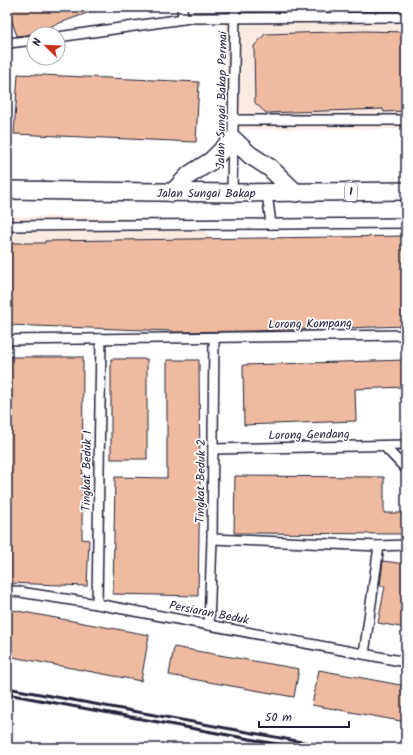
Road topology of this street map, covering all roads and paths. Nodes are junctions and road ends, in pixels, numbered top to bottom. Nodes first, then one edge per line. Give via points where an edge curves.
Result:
1 (182, 7) edge
2 (235, 7) edge
3 (337, 7) edge
4 (235, 17) junction
5 (340, 17) junction
6 (406, 17) edge
7 (183, 19) junction
8 (66, 36) edge
9 (26, 41) edge
10 (7, 42) edge
11 (233, 120) junction
12 (406, 120) edge
13 (233, 139) junction
14 (7, 190) edge
15 (172, 192) junction
16 (406, 192) edge
17 (232, 193) junction
18 (267, 193) junction
19 (296, 193) junction
20 (406, 223) edge
21 (272, 224) junction
22 (7, 226) edge
23 (406, 335) edge
24 (214, 338) junction
25 (101, 339) junction
26 (7, 340) edge
27 (406, 445) edge
28 (384, 446) junction
29 (213, 449) junction
30 (406, 469) edge
31 (212, 539) junction
32 (406, 545) edge
33 (379, 546) junction
34 (7, 590) edge
35 (97, 604) junction
36 (209, 625) junction
37 (364, 654) junction
38 (406, 662) edge

1 - 7 street
2 - 4 street, Jalan Sungai Bakap Permai
3 - 5 street
4 - 5 street
4 - 7 street
4 - 11 street, Jalan Sungai Bakap Permai
5 - 6 street
7 - 8 street
9 - 10 street
11 - 12 street
11 - 13 street, Jalan Sungai Bakap Permai
13 - 15 highway via 211,161 188,175
13 - 17 street, Jalan Sungai Bakap Permai
13 - 19 highway via 250,155 270,168
14 - 15 highway, Jalan Sungai Bakap / 1
15 - 17 highway, Jalan Sungai Bakap / 1
16 - 19 highway, Jalan Sungai Bakap / 1
17 - 18 highway, Jalan Sungai Bakap / 1
18 - 19 highway, Jalan Sungai Bakap / 1
18 - 21 street
20 - 21 street
21 - 22 street
23 - 24 street, Lorong Kompang
24 - 25 street, Lorong Kompang
24 - 29 street, Tingkat Beduk 2
25 - 26 street, Lorong Kompang
25 - 35 street, Tingkat Beduk 1
27 - 28 street, Lorong Gendang
28 - 29 street, Lorong Gendang
28 - 30 street
29 - 31 street, Tingkat Beduk 2
31 - 33 street
31 - 36 street, Tingkat Beduk 2
32 - 33 street
33 - 37 street
34 - 35 street, Persiaran Beduk
35 - 36 street, Persiaran Beduk
36 - 37 street, Persiaran Beduk
37 - 38 street, Persiaran Beduk

